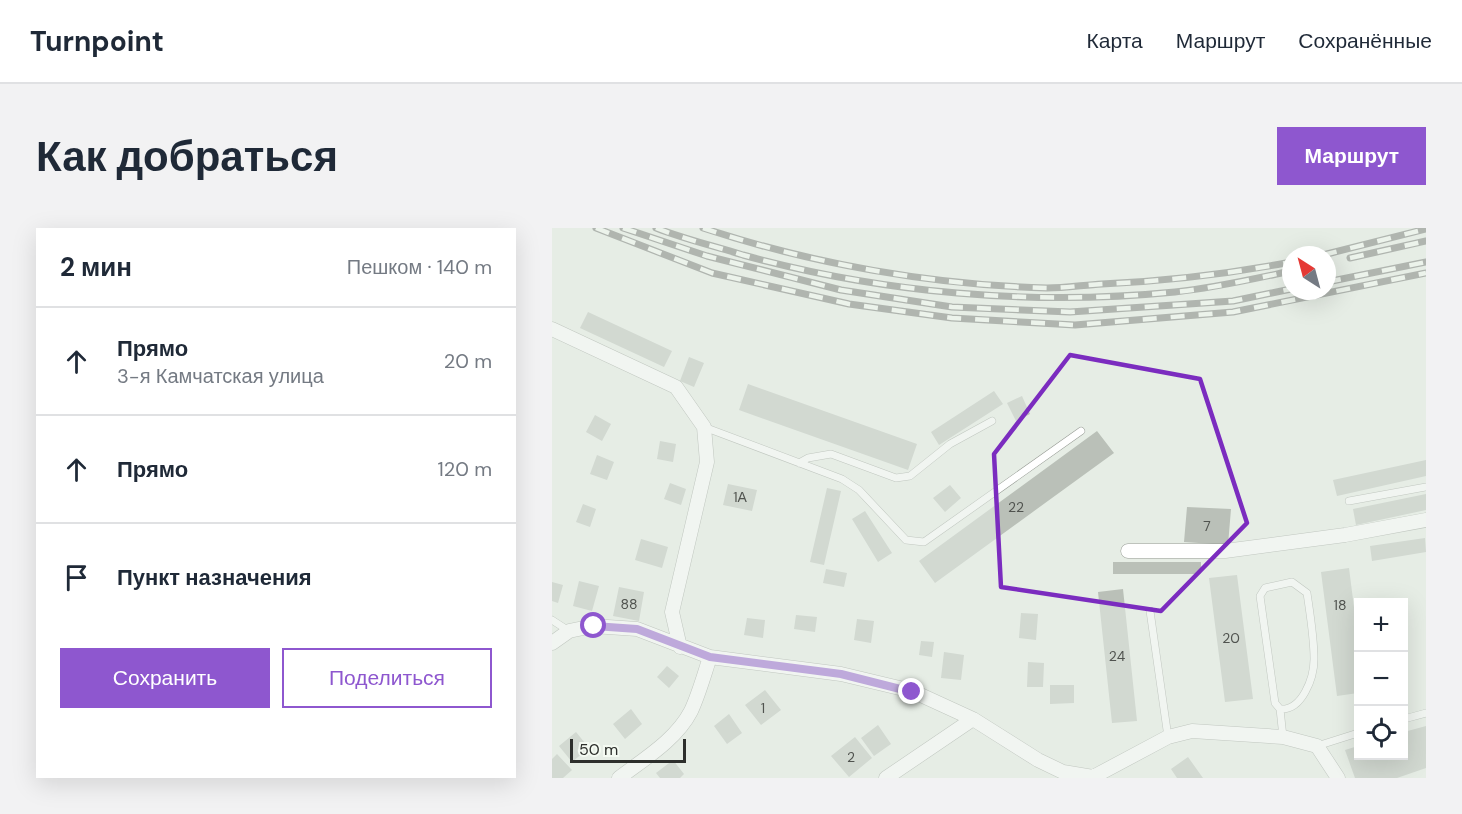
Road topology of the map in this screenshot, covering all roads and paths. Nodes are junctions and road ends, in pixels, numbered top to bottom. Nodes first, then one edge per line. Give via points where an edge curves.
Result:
1 (552, 330) edge
2 (992, 421) dead end
3 (704, 427) junction
4 (1081, 430) dead end
5 (799, 463) junction
6 (1426, 487) edge
7 (1349, 501) dead end
8 (1426, 520) edge
9 (1128, 551) dead end
10 (1150, 611) dead end
11 (552, 620) edge
12 (569, 631) junction
13 (552, 643) edge
14 (680, 647) junction
15 (710, 657) junction
16 (1280, 709) junction
17 (1426, 712) edge
18 (1408, 718) edge
19 (973, 719) junction
20 (1354, 735) edge
21 (1168, 737) junction
22 (1283, 737) junction
23 (1317, 746) junction
24 (1092, 777) edge
25 (619, 778) edge
26 (886, 778) edge
27 (1338, 778) edge

1 - 3 street via 676,387
2 - 5 lane via 950,444 910,477 896,478 831,454
3 - 5 lane
3 - 14 street via 707,462 672,612
4 - 5 lane via 924,542 906,540 859,490 842,479
6 - 7 lane
8 - 9 street via 1225,551
10 - 21 lane
11 - 12 lane
12 - 13 street
12 - 14 street via 594,626 637,629
14 - 15 street
15 - 19 street via 841,674 912,692
15 - 25 street via 697,697 682,724
16 - 16 lane via 1275,703 1260,596 1265,588 1292,582 1307,592 1314,662 1302,698 1288,710
16 - 22 lane
17 - 18 lane
19 - 24 street via 1038,760 1063,772
19 - 26 street
20 - 23 lane
21 - 22 street via 1192,731
21 - 24 street
22 - 23 street
23 - 27 street

